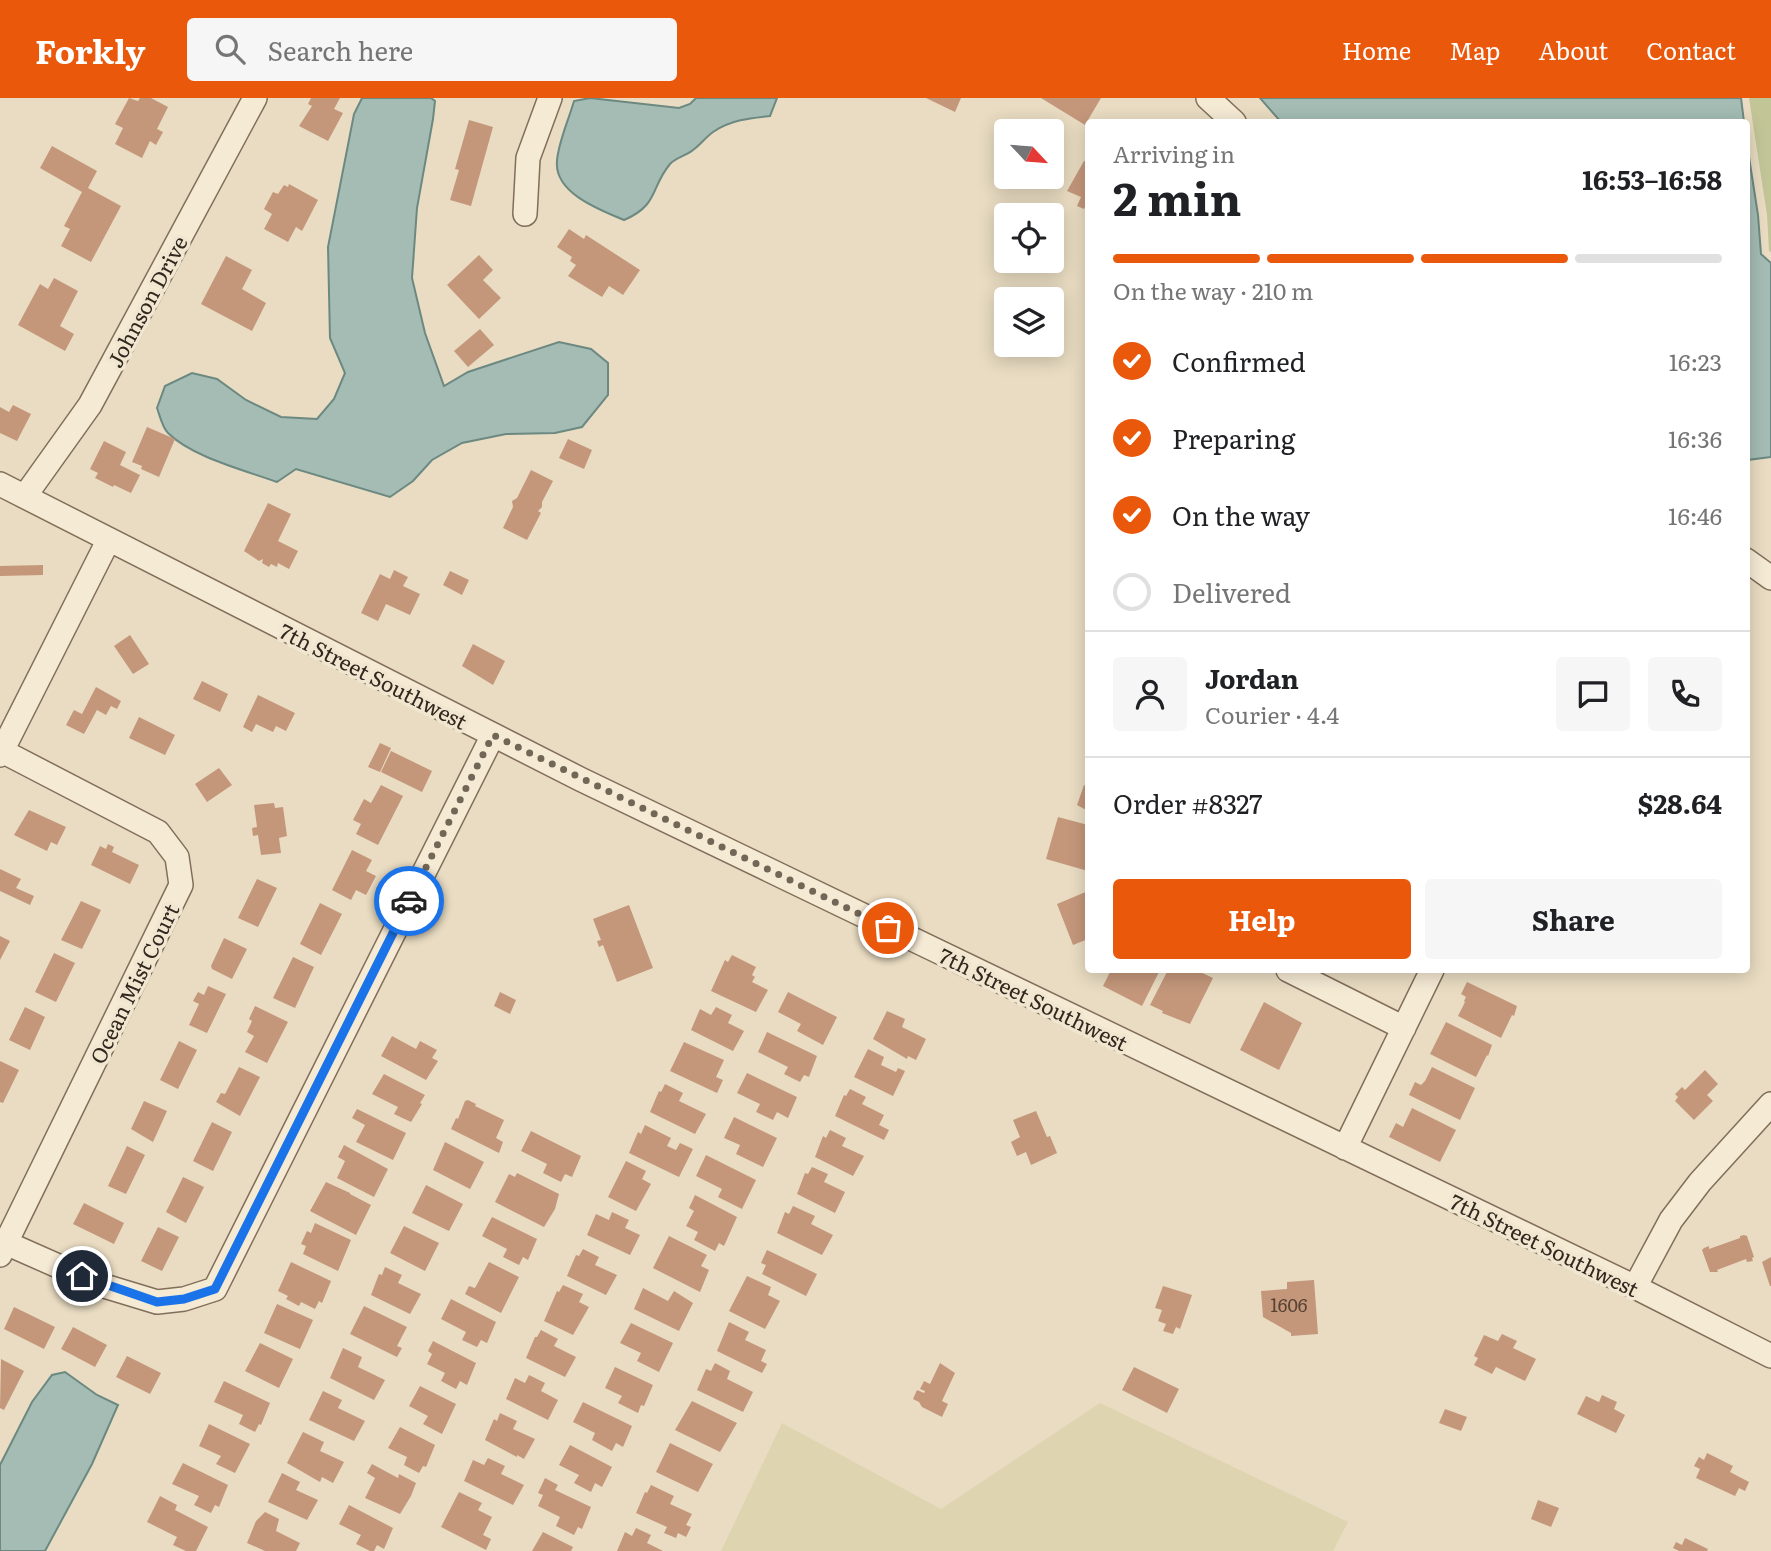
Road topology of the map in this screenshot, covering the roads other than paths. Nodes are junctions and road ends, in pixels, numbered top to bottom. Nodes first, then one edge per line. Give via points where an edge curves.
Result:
1 (255, 98) edge
2 (550, 98) edge
3 (1208, 98) edge
4 (1231, 119) edge
5 (525, 214) dead end
6 (0, 484) edge
7 (24, 496) junction
8 (108, 541) junction
9 (1750, 562) edge
10 (1771, 578) edge
11 (493, 735) junction
12 (1, 753) edge
13 (1294, 973) edge
14 (1431, 973) edge
15 (1404, 1028) junction
16 (1771, 1104) edge
17 (1345, 1148) junction
18 (3, 1249) edge
19 (1635, 1287) junction
20 (1771, 1356) edge

1 - 7 street, Johnson Drive via 90,405
2 - 5 street via 528,158
3 - 4 street
6 - 7 street, 7th Street Southwest
7 - 8 street, 7th Street Southwest
8 - 11 street, 7th Street Southwest
8 - 12 street, Ocean Mist Court
9 - 10 street
11 - 17 street, 7th Street Southwest
11 - 18 street via 215,1289 157,1302
12 - 18 street, Ocean Mist Court via 158,832 177,857 181,885
13 - 15 street
14 - 15 street
15 - 17 street
16 - 19 street via 1671,1220
17 - 19 street, 7th Street Southwest
19 - 20 street, 7th Street Southwest

